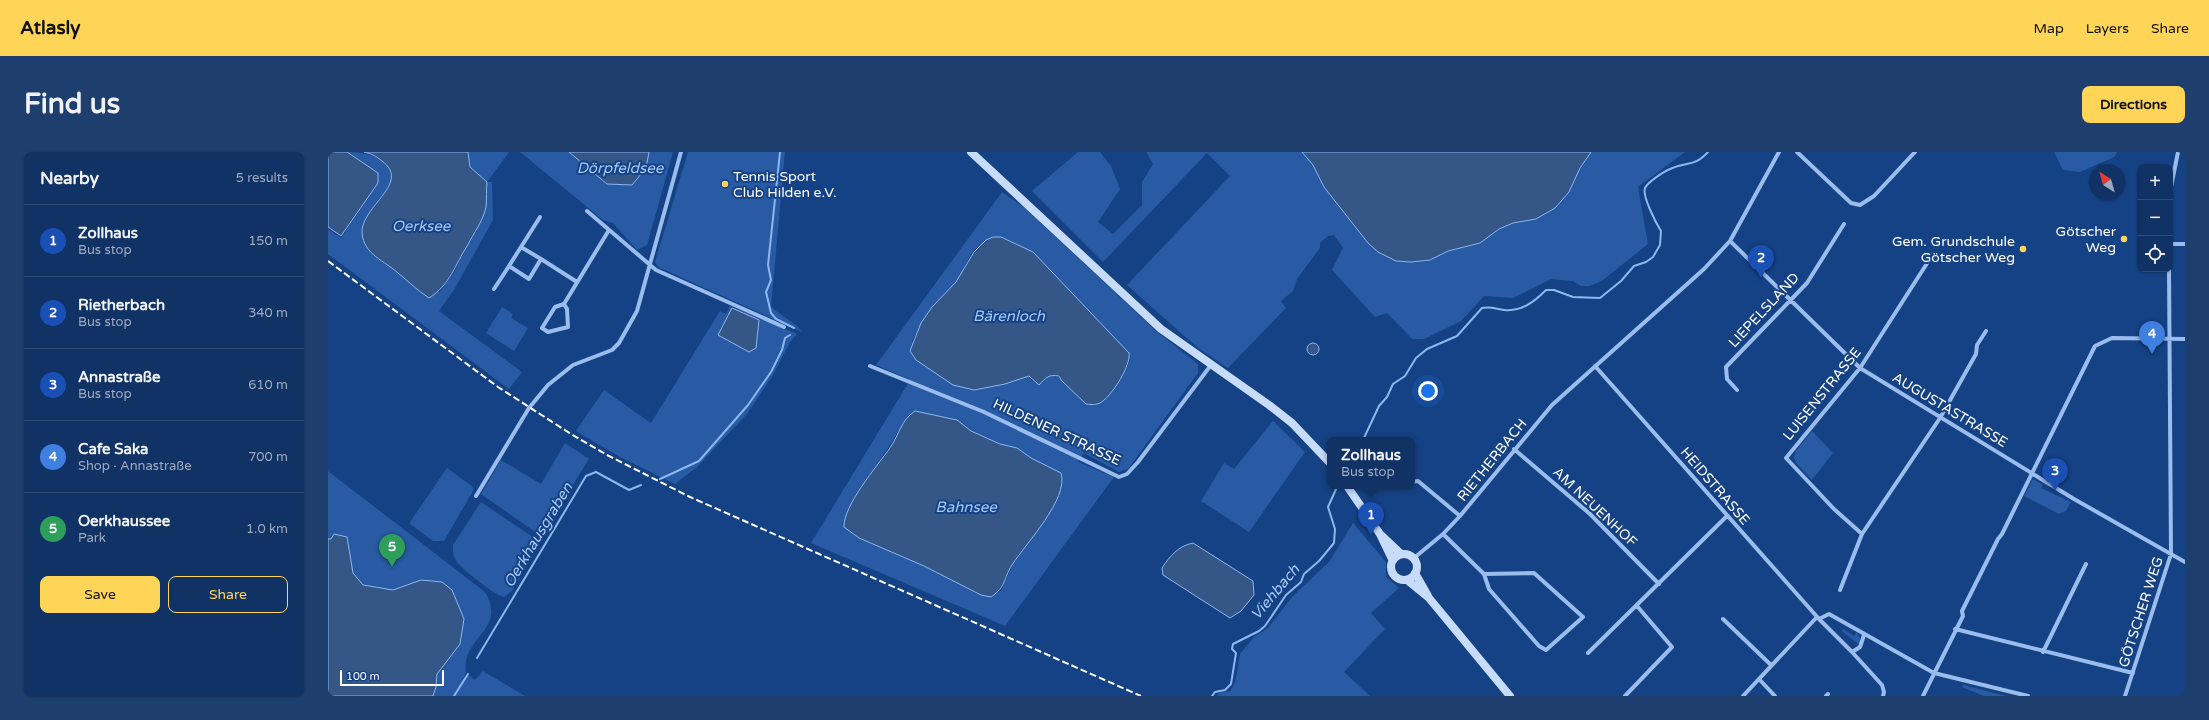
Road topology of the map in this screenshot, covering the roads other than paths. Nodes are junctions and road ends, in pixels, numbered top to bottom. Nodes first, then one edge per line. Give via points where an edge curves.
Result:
1 (681, 152) edge
2 (971, 152) edge
3 (1778, 152) edge
4 (1796, 152) edge
5 (1915, 152) edge
6 (2178, 152) edge
7 (2173, 177) edge
8 (587, 211) dead end
9 (540, 217) dead end
10 (1844, 224) dead end
11 (609, 230) junction
12 (1730, 241) junction
13 (2173, 244) edge
14 (2185, 244) edge
15 (521, 247) junction
16 (1934, 254) dead end
17 (541, 260) junction
18 (650, 265) junction
19 (509, 266) junction
20 (2169, 272) edge
21 (578, 282) junction
22 (494, 289) dead end
23 (1791, 302) junction
24 (564, 304) junction
25 (784, 327) dead end
26 (1986, 331) dead end
27 (2170, 339) junction
28 (2185, 339) edge
29 (1211, 365) junction
30 (870, 366) dead end
31 (1595, 366) junction
32 (1860, 368) junction
33 (1737, 390) dead end
34 (1940, 418) junction
35 (1514, 449) junction
36 (1327, 460) edge
37 (2031, 472) junction
38 (1415, 482) edge
39 (1349, 489) edge
40 (476, 496) dead end
41 (1460, 516) junction
42 (1727, 516) junction
43 (1380, 534) junction
44 (1442, 534) junction
45 (1862, 534) junction
46 (1401, 554) junction
47 (2171, 554) junction
48 (1414, 558) junction
49 (1392, 560) junction
50 (2185, 562) edge
51 (2086, 564) dead end
52 (1415, 573) junction
53 (1484, 574) junction
54 (1407, 580) junction
55 (1659, 584) junction
56 (1840, 590) dead end
57 (1429, 598) junction
58 (1637, 606) junction
59 (1818, 618) junction
60 (1723, 619) dead end
61 (1955, 629) junction
62 (1864, 635) junction
63 (1852, 652) junction
64 (2043, 652) junction
65 (1588, 653) dead end
66 (1771, 665) junction
67 (1934, 673) junction
68 (2133, 674) junction
69 (1759, 679) junction
70 (1510, 696) edge
71 (1625, 696) edge
72 (1743, 696) edge
73 (1775, 696) edge
74 (1883, 696) edge
75 (1923, 696) edge
76 (2028, 696) edge
77 (2125, 696) edge

1 - 18 street
2 - 29 main road via 1161,329
3 - 12 street, RIETHERBACH
4 - 5 street via 1851,203 1860,205 1874,196
6 - 7 street
8 - 11 street
9 - 15 street
10 - 23 street, LIEPELSLAND via 1807,283
11 - 18 street
11 - 21 street
12 - 23 street, AUGUSTASTRASSE
12 - 31 street, RIETHERBACH via 1704,269
13 - 14 street
15 - 17 street
15 - 19 street
16 - 32 street, LUISENSTRASSE
17 - 19 street via 529,279
17 - 21 street
18 - 25 street via 656,270
18 - 40 street via 637,311 619,343 612,350 562,372 529,408
19 - 22 street
20 - 27 street, GÖTSCHER WEG
21 - 24 street
23 - 32 street, AUGUSTASTRASSE
23 - 33 street, LIEPELSLAND via 1726,367 1727,379
24 - 24 street via 555,307 542,328 548,332 568,327 567,309
26 - 34 street
27 - 28 street
27 - 37 street via 2112,338 2094,346
27 - 47 street, GÖTSCHER WEG
29 - 30 street, HILDENER STRASSE via 1138,462 1127,474 1119,477 984,412
29 - 36 main road via 1270,405 1292,423
31 - 35 street, RIETHERBACH via 1552,405
31 - 42 street, HEIDSTRASSE
32 - 34 street, AUGUSTASTRASSE
32 - 45 street, LUISENSTRASSE via 1786,458 1834,509
34 - 37 street, AUGUSTASTRASSE
34 - 45 street
35 - 41 street, RIETHERBACH
35 - 55 street, AM NEUENHOF via 1590,514
37 - 47 street, AUGUSTASTRASSE via 2119,526
37 - 61 street
38 - 41 street, RIETHERBACH via 1418,481
39 - 43 main road
41 - 44 street, RIETHERBACH
42 - 55 street
42 - 59 street, HEIDSTRASSE
43 - 46 main road
43 - 49 main road
44 - 48 street, RIETHERBACH
44 - 53 street
45 - 56 street
46 - 48 main road
46 - 49 main road
47 - 50 street, AUGUSTASTRASSE
47 - 68 street, GÖTSCHER WEG
48 - 52 main road via 1417,568
49 - 54 main road via 1391,572 1395,577
51 - 64 street
52 - 54 main road
52 - 57 main road
53 - 53 street via 1489,589 1539,646 1546,650 1583,617 1534,573
54 - 57 main road
55 - 58 street
57 - 70 main road
58 - 65 street
58 - 71 street via 1672,647
59 - 62 street via 1829,614
59 - 63 street, HEIDSTRASSE
59 - 66 street
60 - 66 street
61 - 64 street
61 - 67 street
62 - 63 street via 1860,647
62 - 67 street
63 - 74 street, HEIDSTRASSE via 1882,685
64 - 68 street
66 - 69 street
67 - 75 street
67 - 76 street
68 - 77 street, GÖTSCHER WEG
69 - 72 street
69 - 73 street

